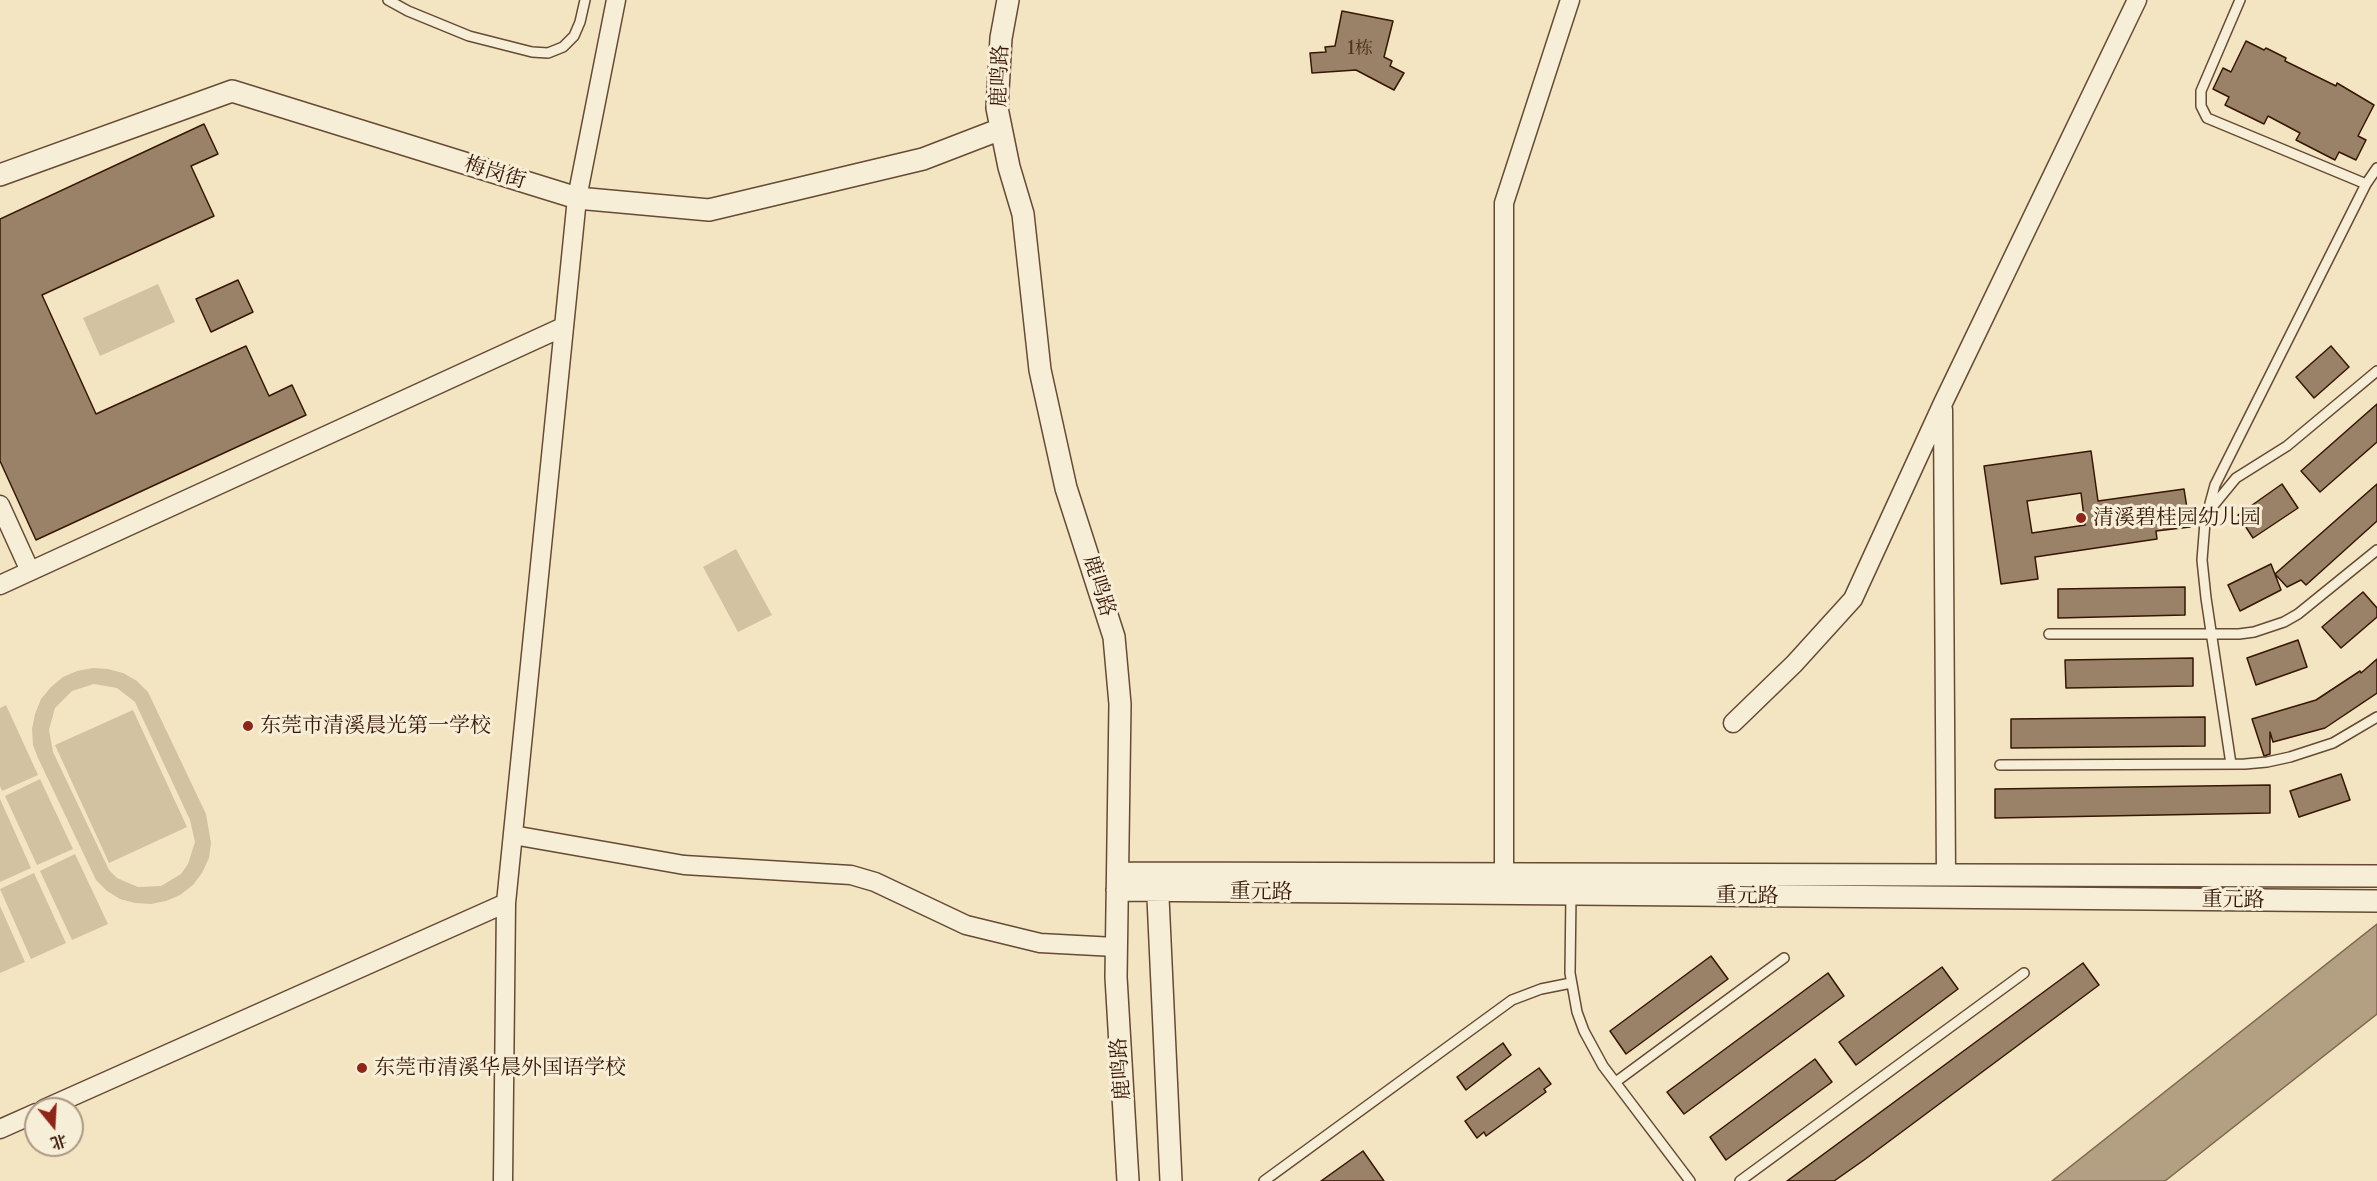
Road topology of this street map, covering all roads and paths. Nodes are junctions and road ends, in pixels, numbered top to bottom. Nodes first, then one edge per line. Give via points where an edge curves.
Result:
1 (388, 0) edge
2 (585, 0) edge
3 (616, 0) edge
4 (1008, 0) edge
5 (1570, 0) edge
6 (2137, 0) edge
7 (2240, 0) edge
8 (1001, 129) junction
9 (2377, 168) edge
10 (0, 175) edge
11 (2366, 184) junction
12 (577, 198) junction
13 (563, 327) junction
14 (2377, 371) edge
15 (1943, 403) junction
16 (0, 505) edge
17 (2205, 522) junction
18 (2377, 550) edge
19 (30, 571) junction
20 (0, 585) edge
21 (2049, 634) dead end
22 (2211, 634) junction
23 (2377, 717) edge
24 (1733, 723) dead end
25 (2231, 764) junction
26 (2000, 765) dead end
27 (513, 835) junction
28 (1504, 874) junction
29 (1946, 876) junction
30 (2377, 876) edge
31 (1118, 881) junction
32 (1158, 882) junction
33 (1570, 894) junction
34 (2377, 901) edge
35 (506, 903) junction
36 (1115, 947) junction
37 (1784, 958) dead end
38 (2024, 973) dead end
39 (1572, 983) junction
40 (1617, 1081) junction
41 (71, 1097) edge
42 (24, 1118) edge
43 (0, 1129) edge
44 (503, 1181) edge
45 (1128, 1181) edge
46 (1171, 1181) edge
47 (1264, 1181) edge
48 (1690, 1181) edge
49 (1740, 1181) edge

1 - 2 lane via 469,36 548,53 563,47 574,36
3 - 12 street
4 - 8 street, 鹿鸣路 via 1001,38 997,108
5 - 28 street via 1504,203
6 - 15 street
7 - 11 lane via 2201,92 2207,118
8 - 12 street, 梅岗街 via 922,159 709,210
8 - 31 street, 鹿鸣路 via 1023,214 1040,370 1064,477 1114,637 1120,704
9 - 11 lane
10 - 12 street, 梅岗街 via 232,91
11 - 17 lane via 2216,485
12 - 13 street
13 - 19 street
13 - 27 street
14 - 17 lane via 2287,446 2236,478 2218,498
15 - 24 street via 1854,599
15 - 29 street
16 - 19 street
17 - 22 lane via 2202,560
18 - 22 lane via 2284,622 2254,632
19 - 20 street
21 - 22 lane
22 - 25 lane
23 - 25 lane via 2312,751 2267,762
25 - 26 lane
27 - 35 street
27 - 36 street via 684,865 851,875 875,882 966,926 1040,943
28 - 29 street, 重元路
28 - 32 street, 重元路
29 - 30 street, 重元路
31 - 32 street, 重元路
31 - 36 street, 鹿鸣路
32 - 33 street, 重元路
32 - 46 street, 鹿鸣路
33 - 34 street, 重元路
33 - 39 lane
35 - 41 street
35 - 44 street
36 - 45 street, 鹿鸣路
37 - 40 lane
38 - 49 lane
39 - 40 lane via 1577,1012 1592,1049
39 - 47 lane via 1512,1000
40 - 48 lane
42 - 43 street

